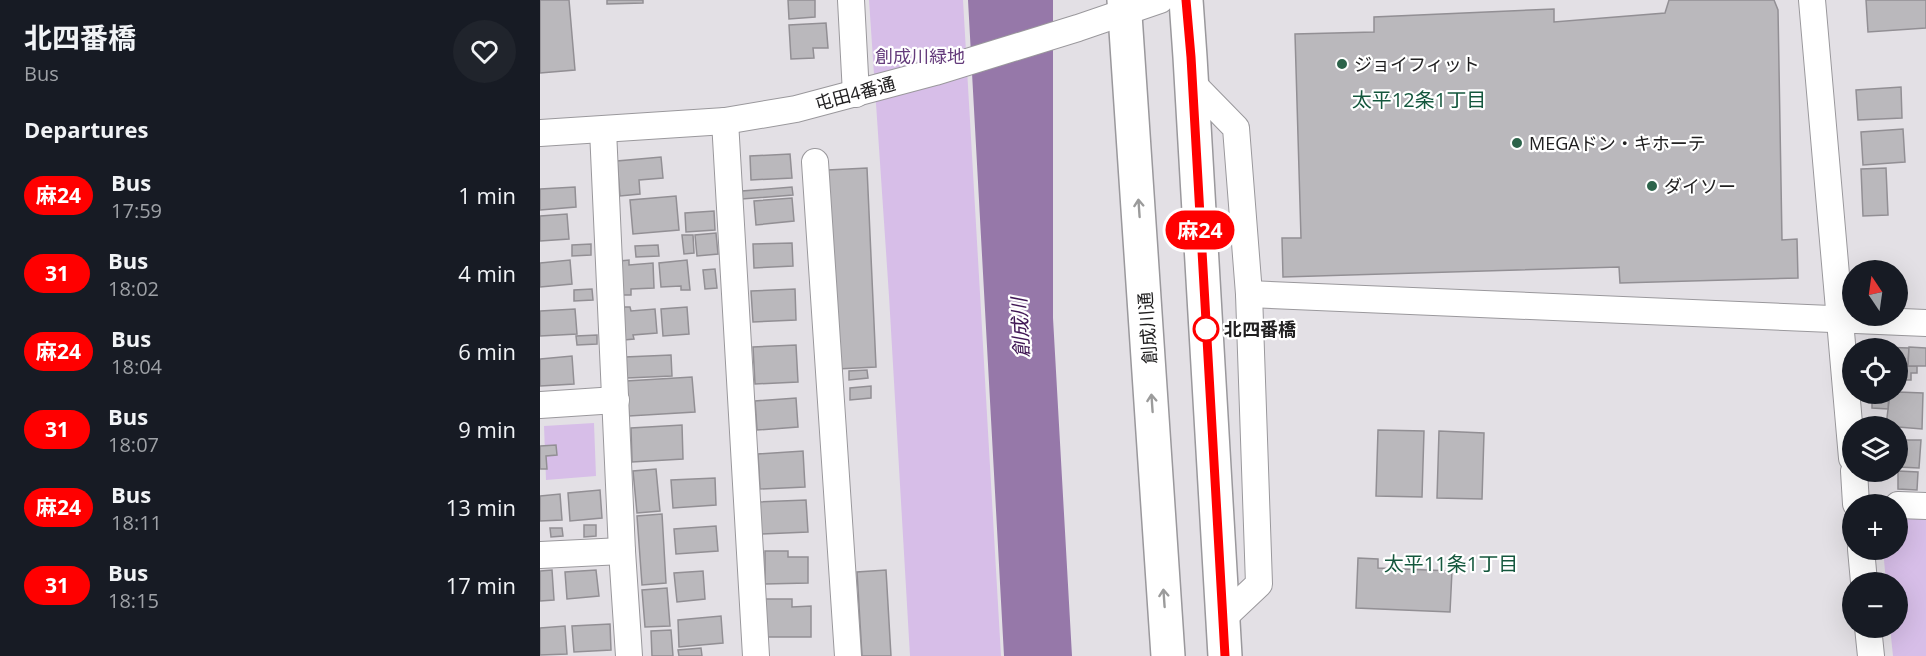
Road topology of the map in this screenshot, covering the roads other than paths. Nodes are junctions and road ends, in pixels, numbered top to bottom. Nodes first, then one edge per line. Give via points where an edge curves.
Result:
1 (851, 0) edge
2 (1160, 0) edge
3 (1185, 0) edge
4 (1812, 0) edge
5 (1125, 5) edge
6 (1192, 83) junction
7 (856, 94) junction
8 (725, 122) junction
9 (603, 130) junction
10 (540, 133) edge
11 (815, 162) dead end
12 (1249, 294) junction
13 (1841, 319) junction
14 (1926, 323) edge
15 (616, 400) junction
16 (540, 405) edge
17 (1849, 416) edge
18 (1908, 505) edge
19 (1926, 506) edge
20 (622, 551) junction
21 (540, 555) edge
22 (1223, 618) junction
23 (1869, 638) edge
24 (629, 656) edge
25 (756, 656) edge
26 (848, 656) edge
27 (1168, 656) edge
28 (1225, 656) edge
29 (1871, 656) edge

1 - 7 street
2 - 5 street, 屯田4番通
3 - 6 highway
4 - 13 street
5 - 7 street, 屯田4番通 via 1067,31
27 -> 5 highway, 創成川通
6 - 12 street via 1236,128
6 - 22 highway
7 - 8 street, 屯田4番通
8 - 9 street, 屯田4番通
8 - 25 street
9 - 10 street, 屯田4番通
9 - 15 street
11 - 26 street
12 - 13 street
12 - 22 street via 1259,584
13 - 14 street
13 - 17 street
15 - 16 street
15 - 20 street
18 - 19 street
20 - 21 street
20 - 24 street
22 - 28 highway
23 - 29 street

